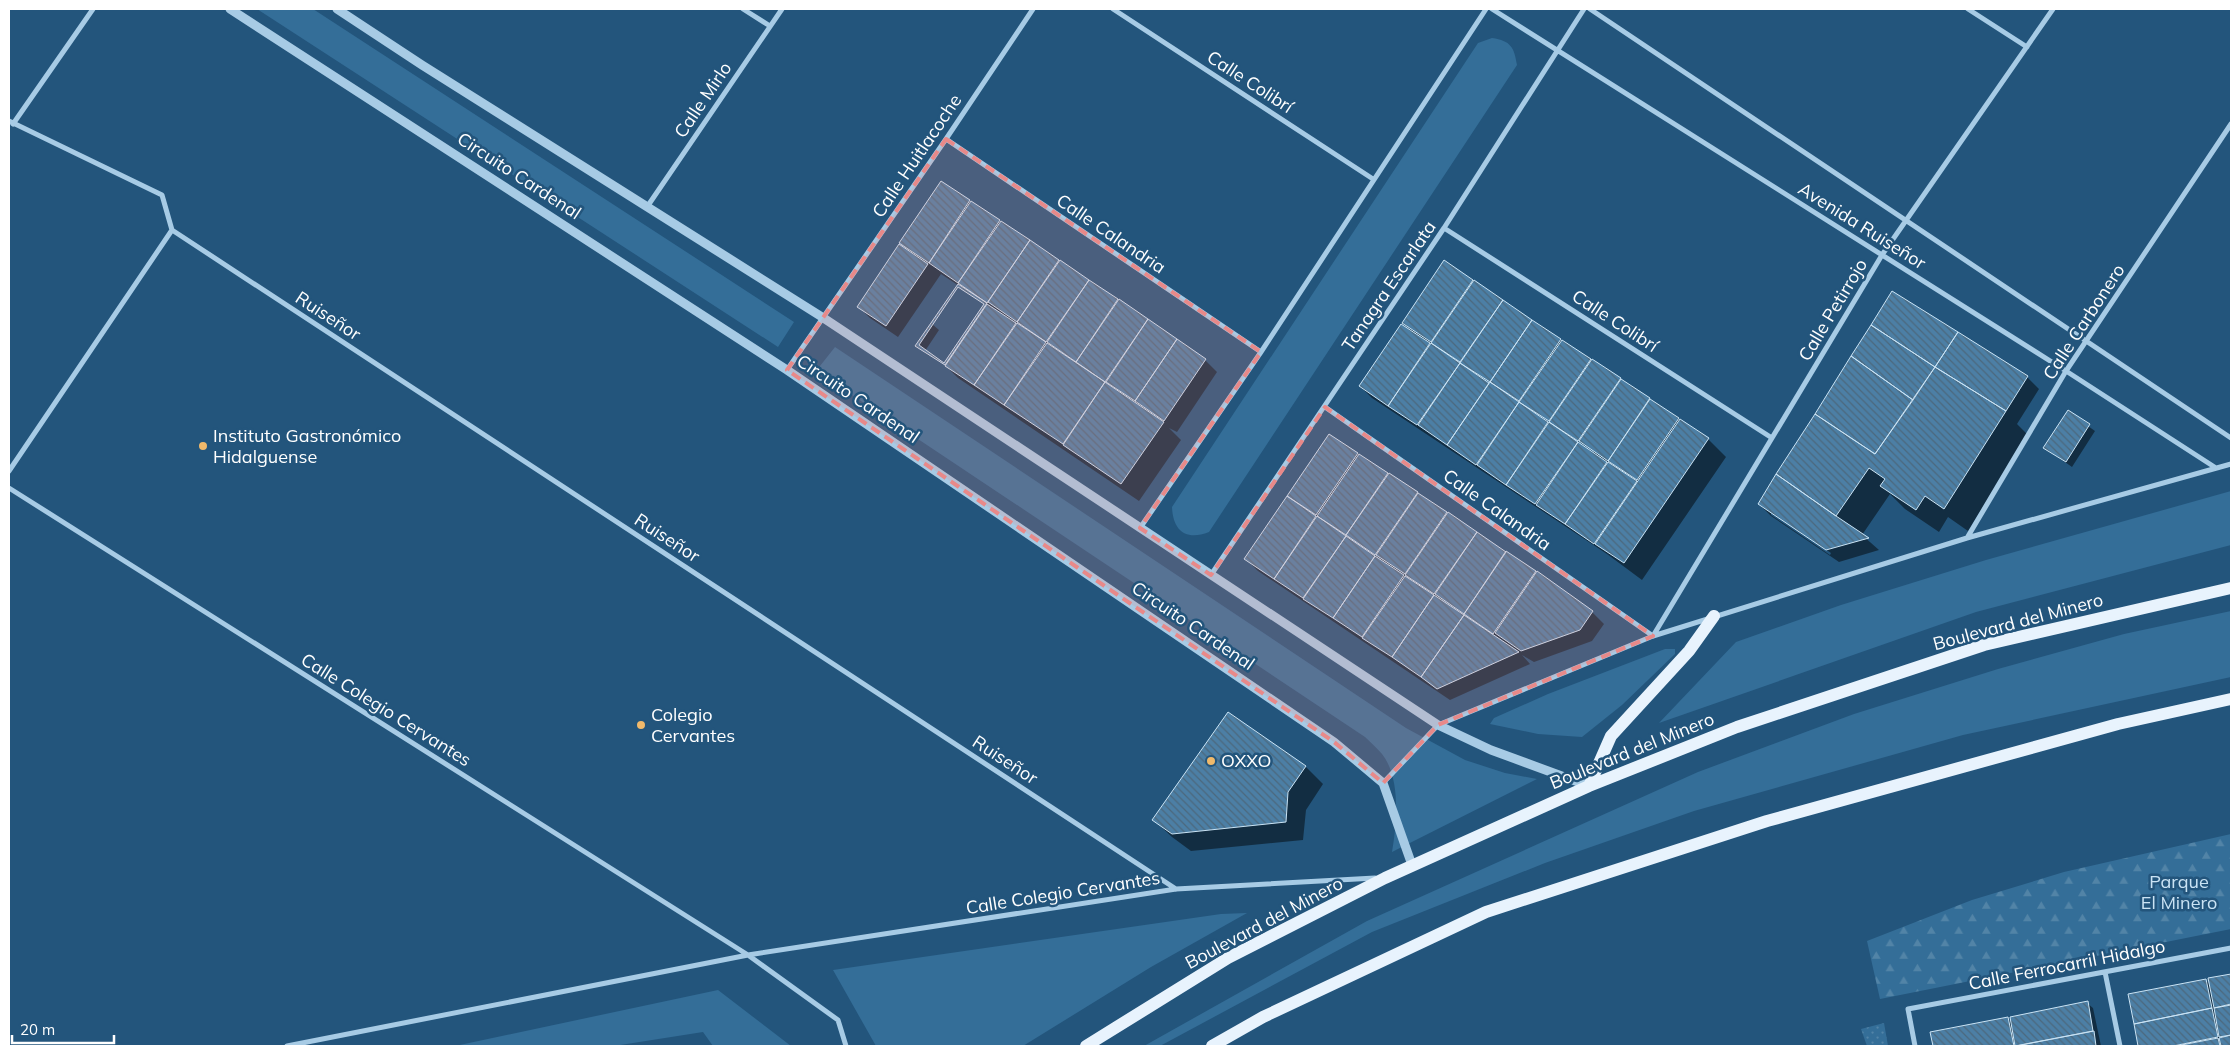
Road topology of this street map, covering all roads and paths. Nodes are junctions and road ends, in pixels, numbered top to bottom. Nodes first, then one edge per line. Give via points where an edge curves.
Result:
1 (93, 9) edge
2 (230, 9) edge
3 (338, 9) edge
4 (743, 9) edge
5 (782, 9) edge
6 (1033, 9) edge
7 (1113, 9) edge
8 (1486, 9) edge
9 (1492, 9) edge
10 (1584, 9) edge
11 (1590, 9) edge
12 (1968, 9) edge
13 (2053, 9) edge
14 (770, 26) junction
15 (2027, 47) junction
16 (1558, 50) junction
17 (11, 123) edge
18 (2231, 124) edge
19 (946, 139) junction
20 (1373, 179) junction
21 (647, 206) junction
22 (1906, 221) junction
23 (1444, 228) junction
24 (172, 230) junction
25 (1882, 255) junction
26 (822, 317) junction
27 (2087, 341) junction
28 (1261, 352) junction
29 (787, 370) junction
30 (2066, 371) junction
31 (1325, 407) junction
32 (1772, 438) junction
33 (2231, 438) edge
34 (2231, 464) edge
35 (10, 467) edge
36 (2216, 468) junction
37 (9, 488) edge
38 (1140, 528) junction
39 (1967, 538) junction
40 (1211, 575) junction
41 (2231, 588) edge
42 (1714, 616) junction
43 (1653, 636) junction
44 (2231, 699) edge
45 (1438, 725) junction
46 (1383, 783) junction
47 (1589, 786) junction
48 (1412, 865) junction
49 (1385, 878) junction
50 (1176, 889) junction
51 (2231, 948) edge
52 (748, 955) junction
53 (2105, 972) junction
54 (287, 1046) edge
55 (846, 1046) edge
56 (1086, 1046) edge
57 (1212, 1046) edge
58 (1915, 1046) edge
59 (2120, 1046) edge

1 - 17 street
2 - 29 street, Circuito Cardenal
3 - 21 street
4 - 14 street
5 - 14 street, Calle Mirlo
6 - 19 street, Calle Huitlacoche
7 - 20 street, Calle Colibrí
8 - 20 street
9 - 16 street, Avenida Ruiseñor
10 - 16 street, Tanagra Escarlata
11 - 22 street, Avenida Ruiseñor
12 - 15 street
13 - 15 street, Calle Petirrojo
14 - 21 street, Calle Mirlo
15 - 22 street, Calle Petirrojo
16 - 23 street, Tanagra Escarlata
16 - 25 street, Avenida Ruiseñor
17 - 24 street via 162,195
18 - 27 street, Calle Carbonero
19 - 26 street, Calle Huitlacoche
19 - 28 street, Calle Calandria
20 - 28 street
21 - 26 street
22 - 25 street, Calle Petirrojo
22 - 27 street, Avenida Ruiseñor
23 - 31 street, Tanagra Escarlata
23 - 32 street, Calle Colibrí
24 - 35 street
24 - 50 street, Ruiseñor
25 - 30 street, Avenida Ruiseñor
25 - 32 street, Calle Petirrojo
26 - 29 street, Calle Huitlacoche
26 - 38 street
27 - 30 street, Calle Carbonero
27 - 33 street, Avenida Ruiseñor
28 - 38 street
29 - 46 street, Circuito Cardenal via 1334,742
30 - 36 street, Avenida Ruiseñor
30 - 39 street, Calle Carbonero
31 - 40 street, Tanagra Escarlata
31 - 43 street, Calle Calandria
32 - 43 street, Calle Petirrojo
34 - 36 street
36 - 39 street
37 - 52 street, Calle Colegio Cervantes
38 - 40 street
39 - 42 street
40 - 45 street
41 - 47 main road, Boulevard del Minero via 1984,645 1737,727
42 - 43 street
42 - 47 main road via 1688,651 1611,736
43 - 45 street
44 - 57 main road via 2118,724 1767,821 1486,912 1263,1017
45 - 46 street
45 - 47 street via 1491,750
46 - 48 street
47 - 48 main road, Boulevard del Minero
48 - 49 main road, Boulevard del Minero
49 - 50 street, Calle Colegio Cervantes
49 - 56 main road, Boulevard del Minero via 1228,958
50 - 52 street, Calle Colegio Cervantes
51 - 53 street, Calle Ferrocarril Hidalgo
52 - 54 street, Calle Colegio Cervantes
52 - 55 street via 838,1020
53 - 58 street, Calle Ferrocarril Hidalgo via 1908,1009
53 - 59 street

